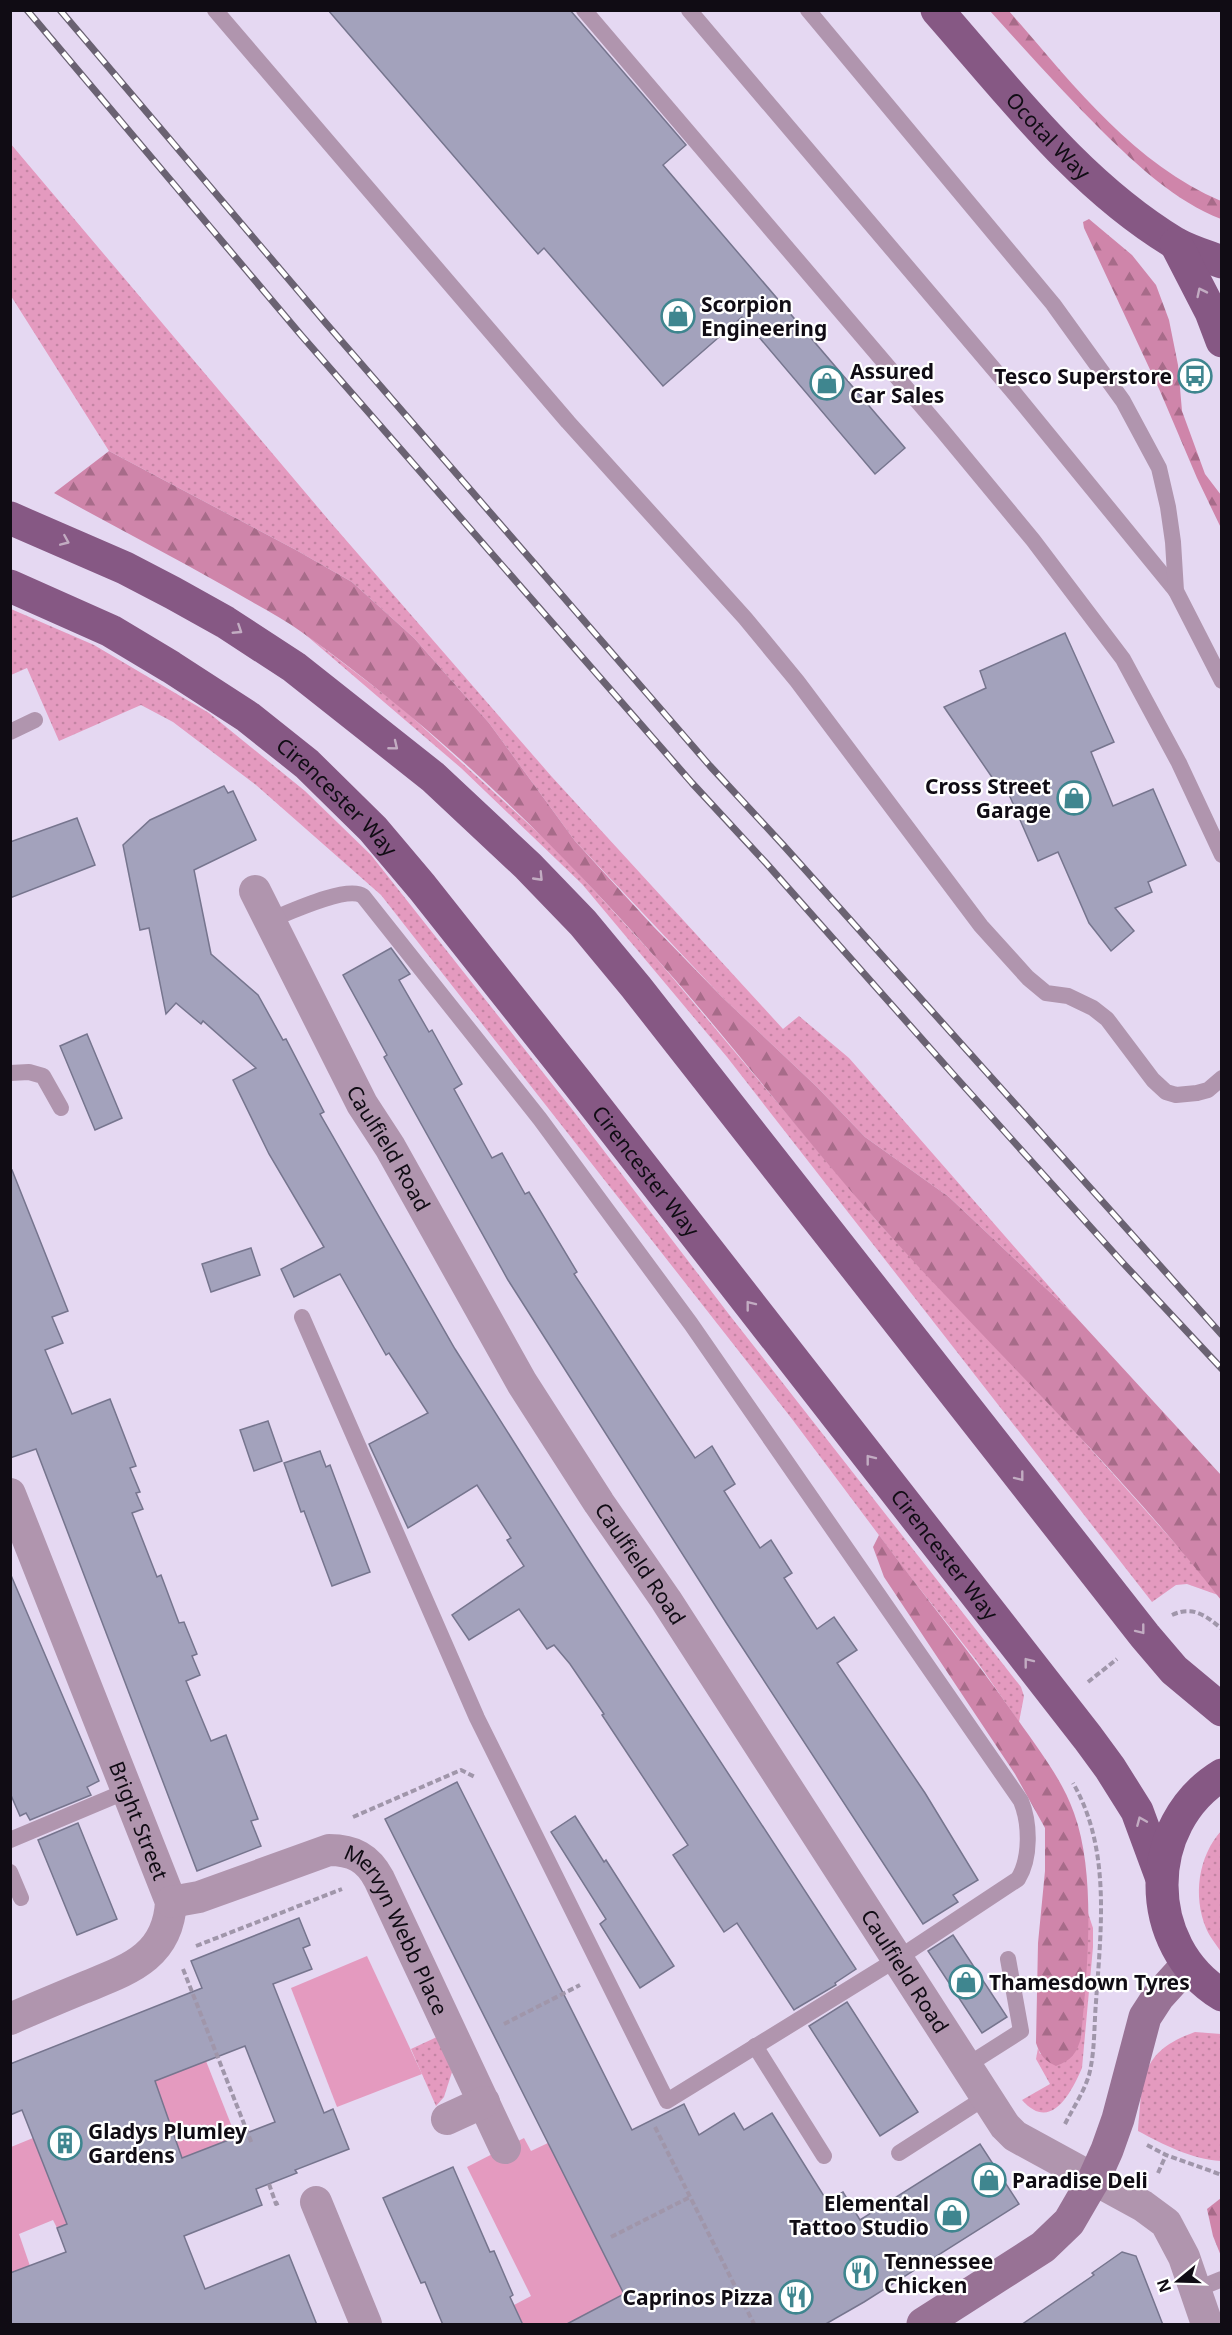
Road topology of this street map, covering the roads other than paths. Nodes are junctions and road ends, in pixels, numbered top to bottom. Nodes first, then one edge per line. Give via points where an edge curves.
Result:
1 (215, 10) edge
2 (584, 10) edge
3 (689, 10) edge
4 (808, 10) edge
5 (937, 10) edge
6 (1176, 244) junction
7 (1221, 262) edge
8 (1221, 341) edge
9 (10, 518) edge
10 (10, 586) edge
11 (1176, 591) junction
12 (1221, 681) edge
13 (35, 720) dead end
14 (10, 732) edge
15 (1221, 855) edge
16 (255, 891) dead end
17 (270, 920) junction
18 (10, 1073) edge
19 (1221, 1078) edge
20 (61, 1108) dead end
21 (302, 1317) dead end
22 (10, 1494) edge
23 (1221, 1710) edge
24 (1221, 1775) edge
25 (129, 1790) junction
26 (10, 1840) edge
27 (10, 1872) edge
28 (1161, 1876) junction
29 (21, 1898) dead end
30 (171, 1902) junction
31 (897, 1959) junction
32 (1008, 1959) dead end
33 (1187, 1965) junction
34 (1221, 1995) edge
35 (10, 2019) edge
36 (755, 2046) junction
37 (966, 2066) junction
38 (986, 2097) junction
39 (484, 2102) junction
40 (447, 2119) dead end
41 (505, 2148) dead end
42 (899, 2154) dead end
43 (824, 2156) dead end
44 (1094, 2179) junction
45 (316, 2202) dead end
46 (1208, 2285) edge
47 (366, 2325) edge
48 (923, 2325) edge
49 (1207, 2325) edge

1 - 19 lane via 568,422 746,618 974,918 1028,978 1046,993 1068,996 1107,1019 1166,1092 1197,1093 1208,1090
2 - 15 lane via 942,430 1033,540 1123,659 1179,763
3 - 11 lane via 1015,394
4 - 11 lane via 1053,304 1124,401 1159,468 1173,542
5 - 6 main road, Ocotal Way via 1084,174
6 - 7 main road, Ocotal Way
8 -> 6 main road, Ocotal Way via 1206,301
9 -> 23 main road via 173,592 294,667 433,777 528,866 583,923 636,987 1145,1636 1174,1670
28 -> 10 main road, Cirencester Way via 1137,1811 1099,1753 579,1085 373,829 307,764 248,717 111,632
11 - 12 lane
13 - 14 lane
16 - 17 street, Caulfield Road
17 - 31 street, Caulfield Road via 362,1104 522,1383
17 - 31 lane via 337,896 363,896 540,1119 691,1324 1021,1801 1026,1821 1026,1859 1018,1879
18 - 20 lane via 42,1076
21 - 36 lane via 477,1718 667,2101
22 - 25 street, Bright Street
24 - 28 main road via 1191,1800 1176,1823 1165,1849
25 - 26 lane
25 - 30 street, Bright Street
27 - 29 lane
28 - 33 main road via 1162,1907 1171,1938
30 - 35 street, Bright Street via 168,1947 127,1970
30 - 39 street, Mervyn Webb Place via 199,1897 329,1850 344,1850 362,1857 376,1875
31 - 36 lane
31 - 37 street, Caulfield Road
32 - 37 lane via 1021,2031
33 - 34 main road
33 - 44 street via 1145,2017 1118,2119
36 - 43 lane
37 - 38 street, Caulfield Road
38 - 42 lane
38 - 44 street, Caulfield Road via 1014,2136
39 - 40 street
39 - 41 street, Mervyn Webb Place
44 - 46 street, Caulfield Road via 1166,2223 1184,2257
44 - 48 street via 1069,2222 1050,2241
45 - 47 street
46 - 49 street, Caulfield Road

